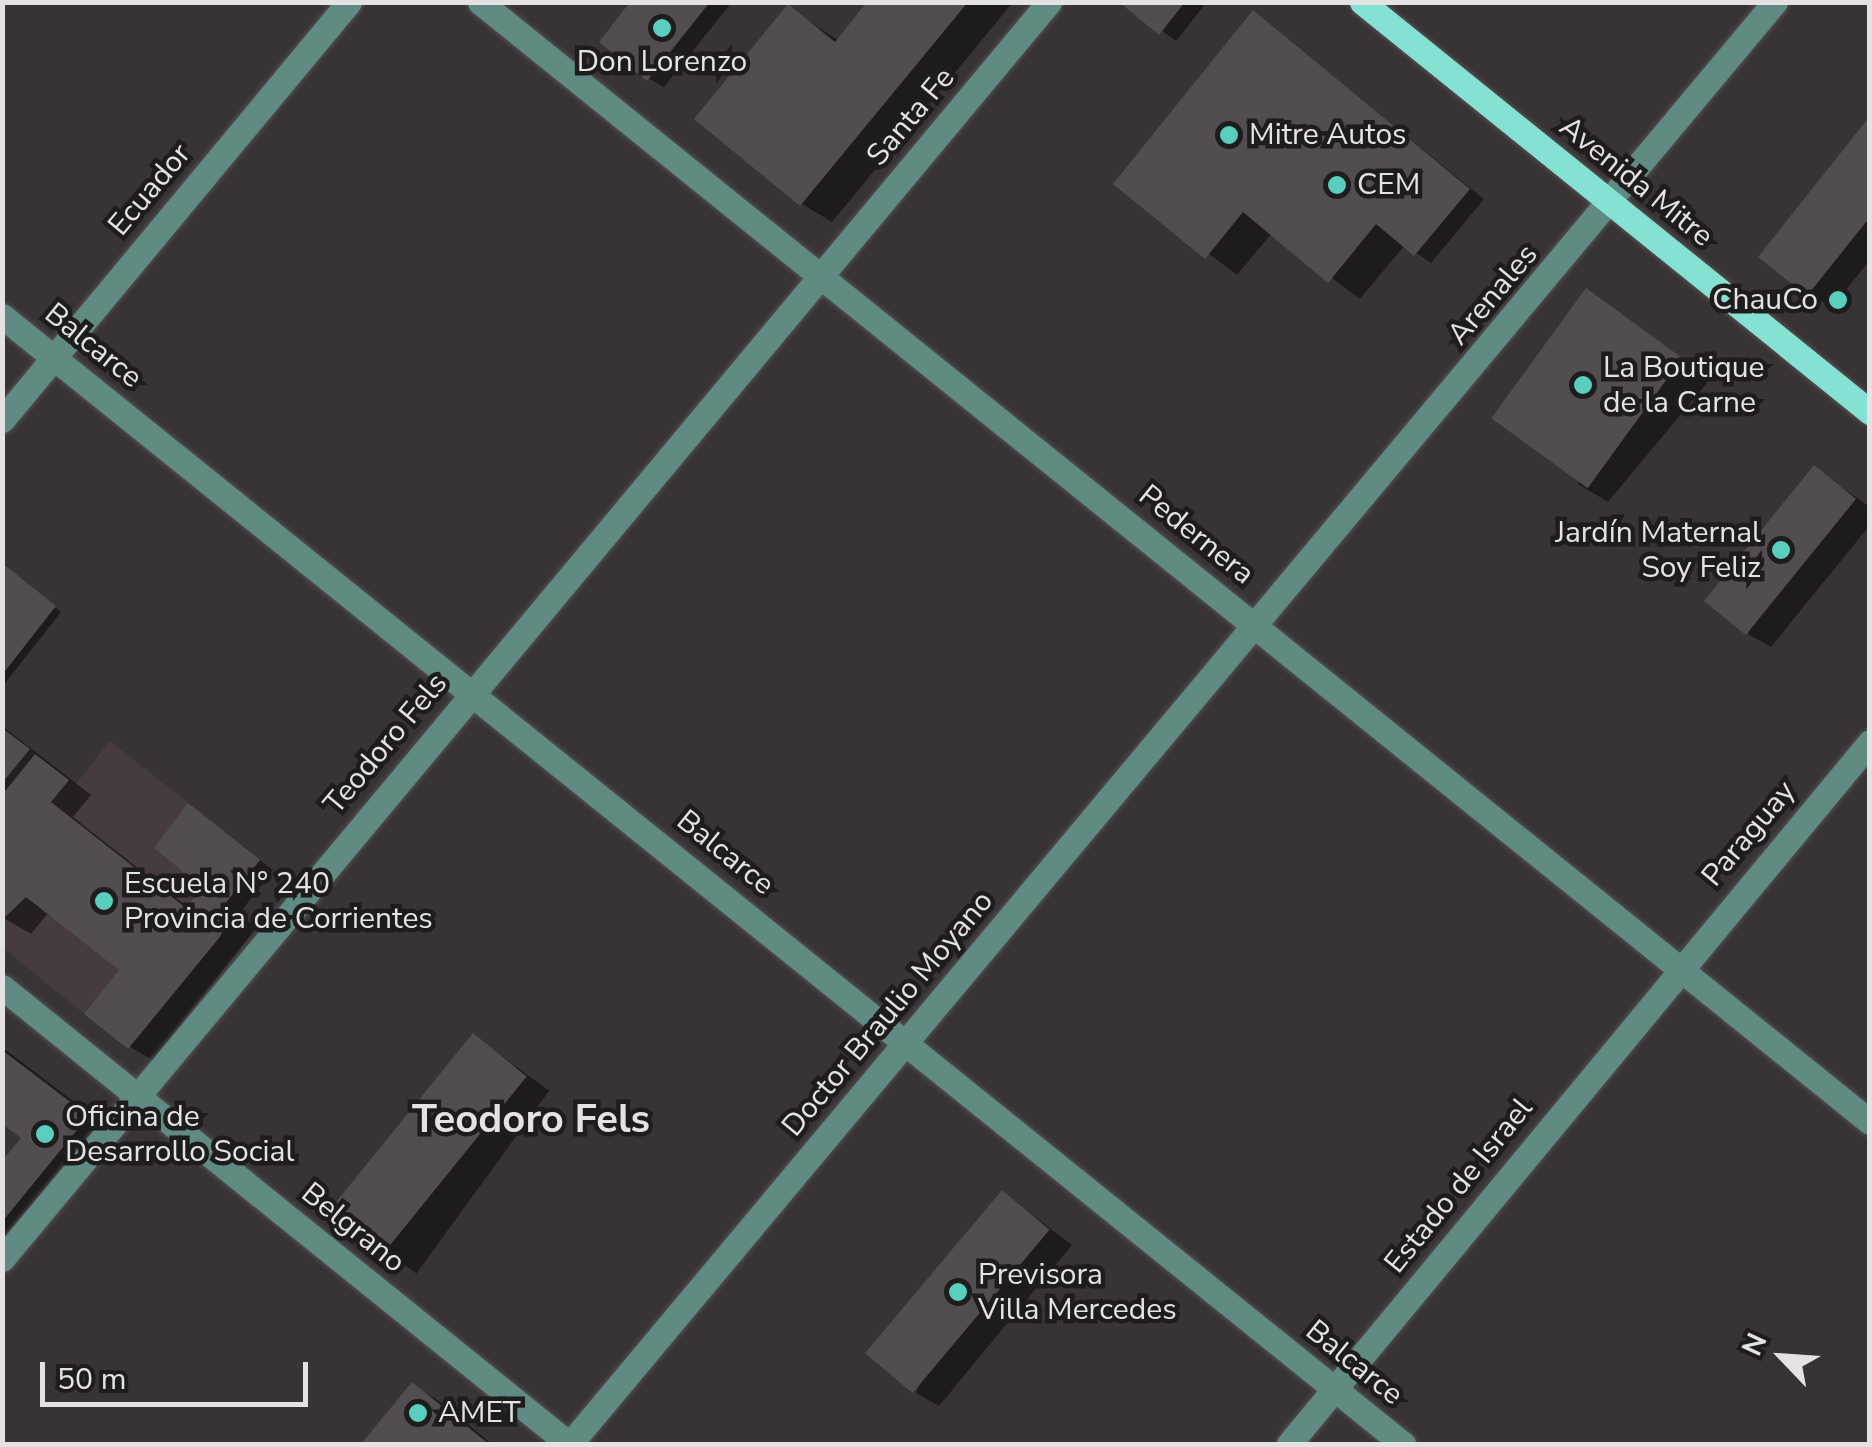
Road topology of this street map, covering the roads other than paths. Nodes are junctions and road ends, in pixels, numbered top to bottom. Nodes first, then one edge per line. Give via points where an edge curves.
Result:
1 (349, 2) edge
2 (480, 2) edge
3 (1049, 2) edge
4 (1362, 2) edge
5 (1775, 2) edge
6 (1612, 204) junction
7 (822, 273) junction
8 (2, 316) edge
9 (54, 357) junction
10 (1870, 412) edge
11 (2, 420) edge
12 (1256, 626) junction
13 (474, 690) junction
14 (1870, 742) edge
15 (1679, 968) junction
16 (2, 987) edge
17 (907, 1042) junction
18 (136, 1094) junction
19 (1870, 1122) edge
20 (2, 1259) edge
21 (1336, 1390) junction
22 (570, 1444) edge
23 (1289, 1444) edge
24 (1403, 1444) edge

1 - 9 street, Ecuador
2 - 7 street, Pedernera
3 - 7 street, Santa Fe
4 - 6 main road, Avenida Mitre
5 - 6 street, Arenales
6 - 10 main road, Avenida Mitre
6 - 12 street, Arenales
7 - 12 street, Pedernera
7 - 13 street, Teodoro Fels
8 - 9 street, Balcarce
9 - 11 street, Ecuador
9 - 13 street, Balcarce
12 - 15 street, Pedernera
12 - 17 street, Doctor Braulio Moyano
13 - 17 street, Balcarce
13 - 18 street, Teodoro Fels
14 - 15 street, Paraguay
15 - 19 street, Pedernera
15 - 21 street, Estado de Israel
16 - 18 street, Belgrano
17 - 21 street, Balcarce
17 - 22 street, Doctor Braulio Moyano
18 - 20 street, Teodoro Fels
18 - 22 street, Belgrano
21 - 23 street, Estado de Israel
21 - 24 street, Balcarce

